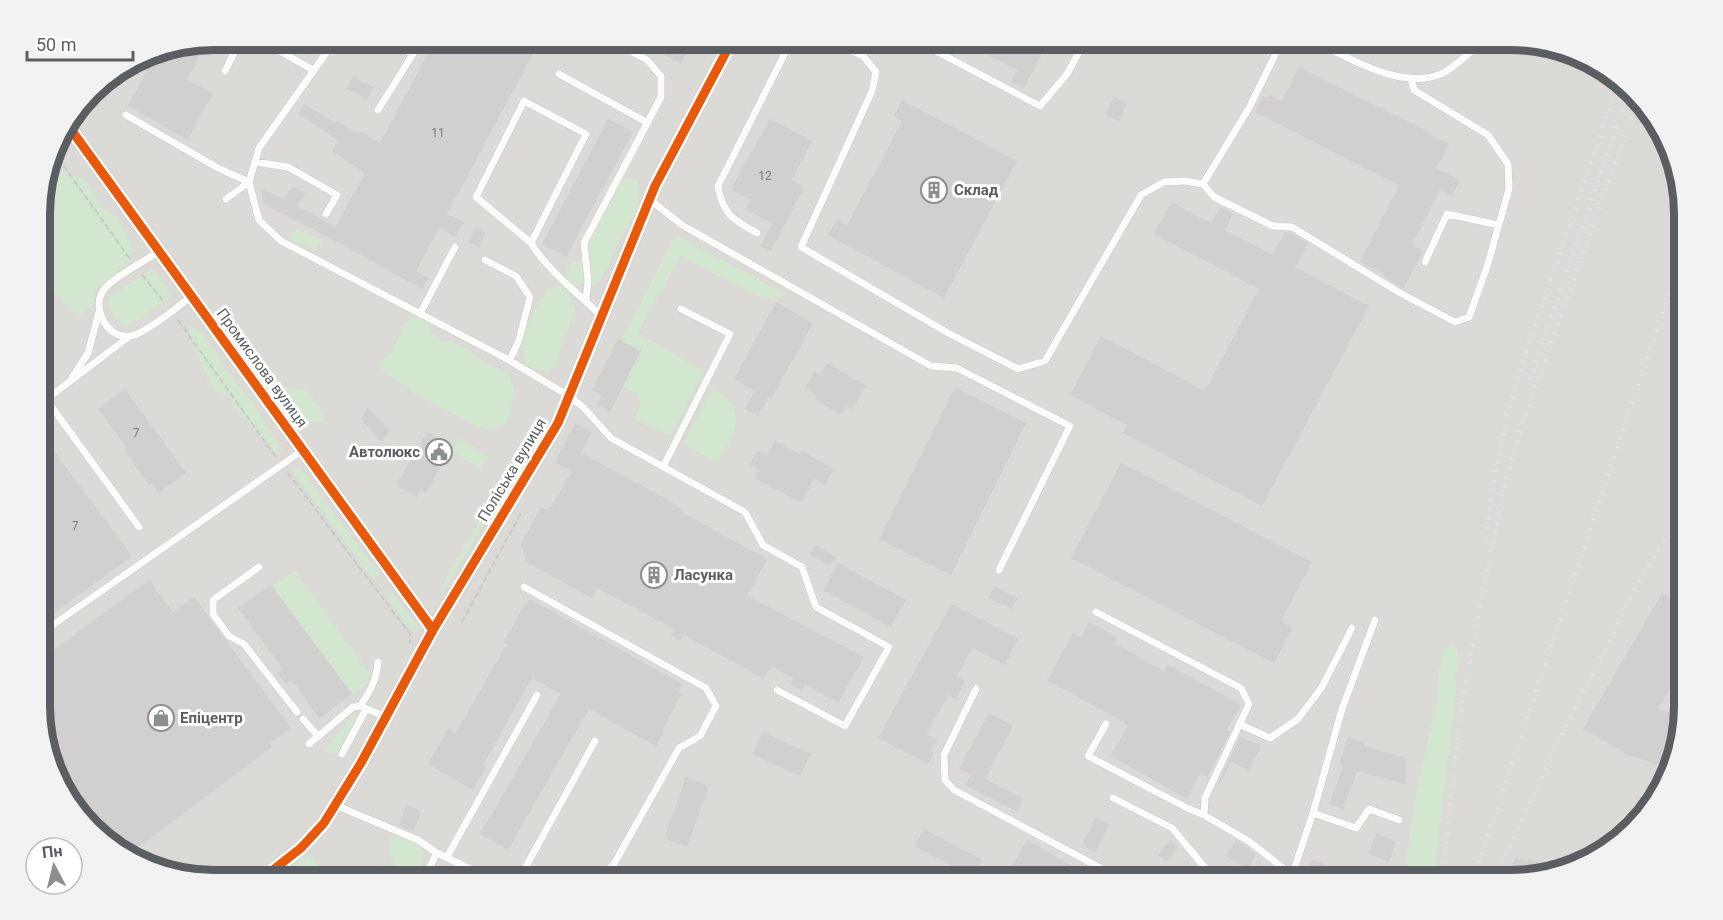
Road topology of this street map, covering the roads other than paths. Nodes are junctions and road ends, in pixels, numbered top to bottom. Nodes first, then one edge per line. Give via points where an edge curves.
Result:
1 (236, 50) edge
2 (278, 50) edge
3 (328, 50) edge
4 (406, 50) edge
5 (629, 50) edge
6 (638, 50) edge
7 (727, 50) edge
8 (786, 50) edge
9 (851, 50) edge
10 (934, 50) edge
11 (1080, 50) edge
12 (1277, 50) edge
13 (1334, 50) edge
14 (1471, 50) edge
15 (636, 54) junction
16 (314, 70) junction
17 (225, 71) dead end
18 (559, 74) dead end
19 (1412, 79) junction
20 (378, 110) dead end
21 (126, 116) dead end
22 (648, 123) junction
23 (72, 131) edge
24 (255, 162) junction
25 (249, 182) junction
26 (1203, 184) junction
27 (226, 199) dead end
28 (649, 199) junction
29 (326, 214) dead end
30 (1499, 225) junction
31 (757, 233) dead end
32 (531, 243) junction
33 (455, 247) dead end
34 (160, 251) junction
35 (485, 260) dead end
36 (1425, 261) dead end
37 (192, 296) junction
38 (586, 301) junction
39 (681, 309) dead end
40 (99, 312) junction
41 (420, 314) junction
42 (601, 316) junction
43 (130, 336) junction
44 (510, 360) junction
45 (70, 380) junction
46 (50, 396) edge
47 (569, 396) junction
48 (50, 410) edge
49 (303, 450) junction
50 (663, 466) junction
51 (139, 527) dead end
52 (259, 567) dead end
53 (999, 570) dead end
54 (524, 587) dead end
55 (1096, 612) dead end
56 (1375, 620) dead end
57 (50, 627) edge
58 (1352, 628) dead end
59 (433, 630) junction
60 (378, 662) dead end
61 (976, 689) dead end
62 (777, 690) dead end
63 (537, 695) dead end
64 (363, 707) junction
65 (297, 712) dead end
66 (386, 717) junction
67 (303, 719) dead end
68 (1106, 724) dead end
69 (1239, 724) junction
70 (318, 736) junction
71 (595, 741) dead end
72 (309, 744) dead end
73 (342, 754) dead end
74 (1113, 798) dead end
75 (335, 805) junction
76 (1313, 813) junction
77 (1204, 815) junction
78 (1399, 820) dead end
79 (437, 853) junction
80 (447, 857) junction
81 (267, 870) edge
82 (428, 870) edge
83 (473, 870) edge
84 (524, 870) edge
85 (608, 870) edge
86 (1104, 870) edge
87 (1207, 870) edge
88 (1282, 870) edge
89 (1294, 870) edge

1 - 17 lane
2 - 16 lane
3 - 16 lane
4 - 20 lane via 413,54
5 - 15 lane
6 - 15 lane
7 - 28 street, Поліська вулиця
8 - 31 lane via 718,186 721,202 734,220
9 - 26 lane via 863,56 876,72 872,91 801,247 1018,369 1045,361 1141,195 1164,182
10 - 11 lane via 1040,106 1067,74
12 - 26 lane via 1250,108
13 - 19 lane via 1388,75
14 - 19 lane via 1442,74
15 - 22 lane via 661,76 661,97
16 - 24 lane via 259,148
18 - 22 lane
19 - 30 lane via 1414,90 1488,135 1508,164 1509,189
21 - 25 lane
22 - 38 lane via 584,243
23 - 34 street, Промислова вулиця
24 - 25 lane
24 - 29 lane via 288,167 337,195
25 - 27 lane
25 - 41 lane via 259,220 281,241
26 - 30 lane via 1214,197 1274,226 1292,228 1455,322 1469,317
28 - 42 street, Поліська вулиця
28 - 53 lane via 682,225 931,366 957,368 1070,426
30 - 36 lane via 1447,214
32 - 32 lane via 476,197 524,101 586,134
32 - 38 lane
33 - 41 lane
34 - 37 street, Промислова вулиця
34 - 40 lane via 106,286
35 - 44 lane via 516,276 530,297
37 - 43 lane
37 - 49 street, Промислова вулиця
38 - 42 lane
39 - 50 lane via 730,334
40 - 43 lane via 111,331
40 - 45 lane via 88,353
41 - 44 lane
42 - 47 street, Поліська вулиця
43 - 45 lane
44 - 47 lane
45 - 46 lane
47 - 50 lane via 611,438
47 - 59 street, Поліська вулиця via 558,423
48 - 51 lane
49 - 57 lane
49 - 59 street, Промислова вулиця
50 - 62 lane via 745,512 763,545 802,567 816,607 889,646 845,726
52 - 65 lane via 213,600 213,614 229,636 244,644
54 - 85 lane via 706,688 716,706 700,736 679,748
55 - 69 lane via 1241,688 1248,704
56 - 76 lane via 1342,709
58 - 69 lane via 1322,687 1298,719 1270,738
59 - 66 street, Поліська вулиця
60 - 64 lane via 377,675
61 - 86 lane via 944,755 945,780 954,790
63 - 80 lane
64 - 66 lane
64 - 70 lane via 347,710
64 - 73 lane
66 - 75 street, Поліська вулиця
67 - 70 lane
68 - 77 lane via 1088,756
69 - 77 lane via 1205,798
70 - 72 lane
71 - 84 lane
74 - 87 lane via 1172,828
75 - 79 lane via 418,840
75 - 81 street, Поліська вулиця via 301,848
76 - 78 lane via 1356,828 1370,809
76 - 89 lane
77 - 88 lane via 1250,842
79 - 80 lane
79 - 82 lane
80 - 83 lane

